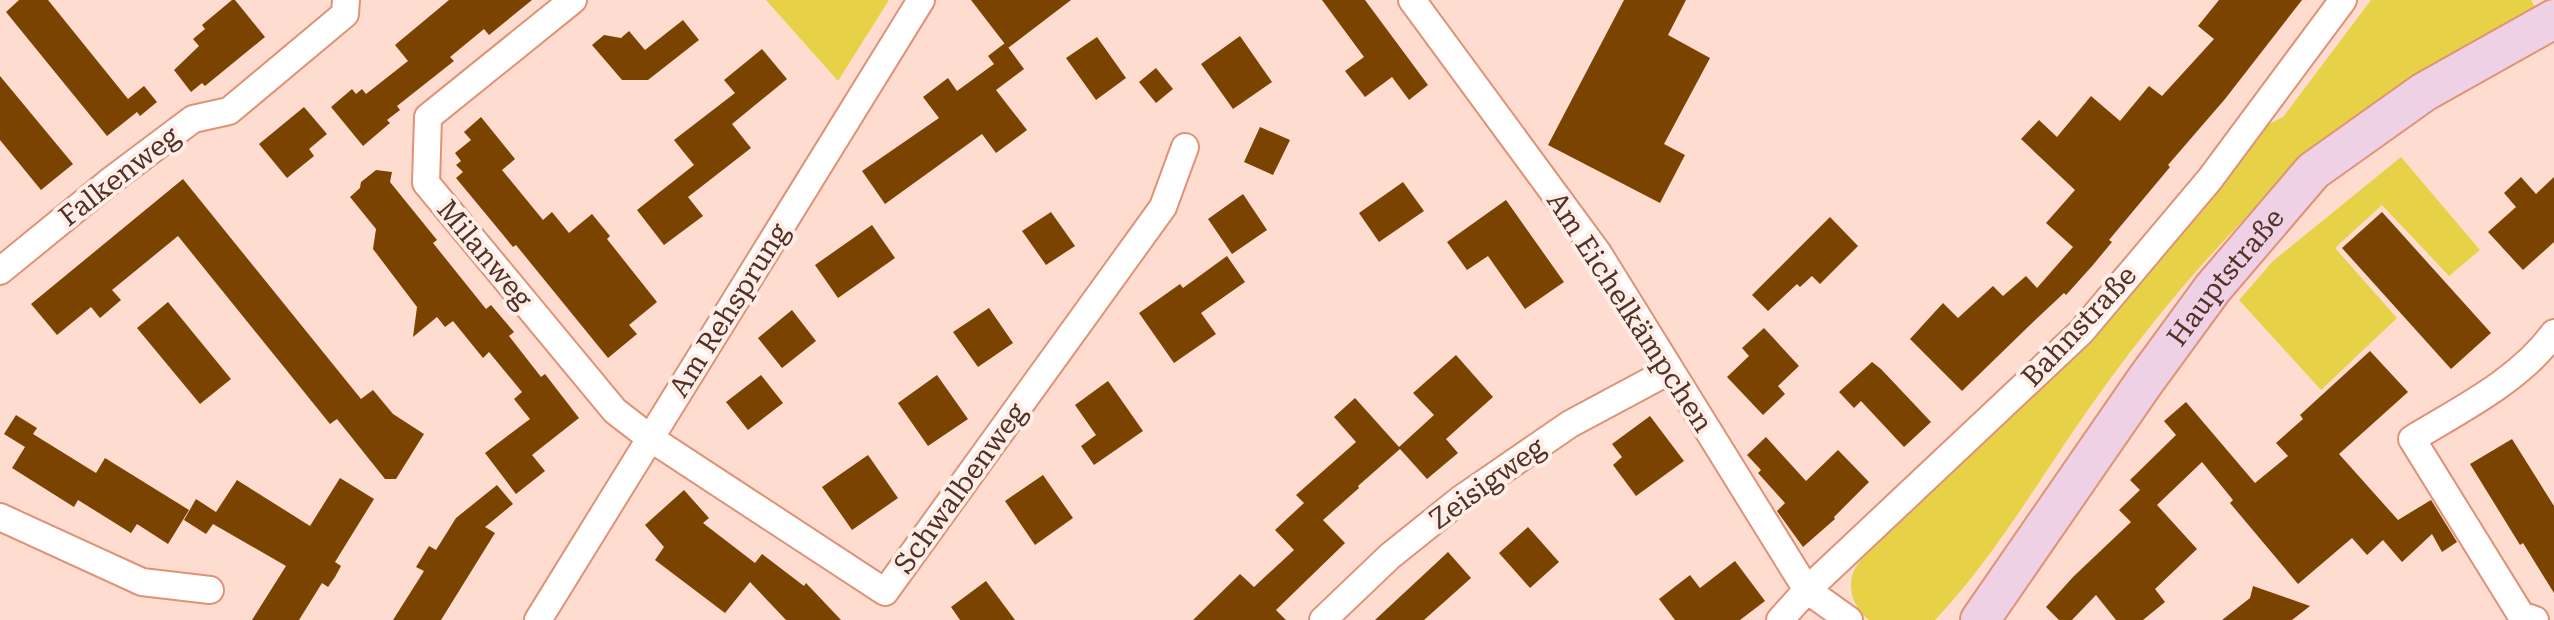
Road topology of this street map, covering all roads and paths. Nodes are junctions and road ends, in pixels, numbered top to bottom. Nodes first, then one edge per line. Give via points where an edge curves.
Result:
1 (346, 0) edge
2 (573, 0) edge
3 (921, 0) edge
4 (1412, 0) edge
5 (2343, 0) edge
6 (2554, 19) edge
7 (1185, 147) dead end
8 (0, 271) edge
9 (2554, 333) edge
10 (1669, 371) junction
11 (650, 438) junction
12 (0, 517) edge
13 (210, 590) dead end
14 (1807, 590) junction
15 (2554, 610) edge
16 (538, 620) edge
17 (1323, 620) edge
18 (1780, 620) edge
19 (1849, 620) edge
20 (1980, 620) edge
21 (2537, 620) edge

1 - 8 street, Falkenweg via 345,14 229,111 193,119
2 - 11 street, Milanweg via 428,117 426,183 615,411
3 - 11 street, Am Rehsprung
4 - 10 street, Am Eichelkämpchen via 1598,253
5 - 14 street, Bahnstraße via 2210,179 2081,332
6 - 20 main road, Hauptstraße via 2424,92 2313,171 2213,288
7 - 11 street, Schwalbenweg via 1163,207 885,592
9 - 21 street via 2501,384 2412,439 2521,615
10 - 14 street, Am Eichelkämpchen
10 - 17 street, Zeisigweg via 1570,424 1461,499
11 - 16 street, Am Rehsprung
12 - 13 street via 142,582
14 - 18 street, Bahnstraße
14 - 19 street, Am Eichelkämpchen
15 - 21 street

